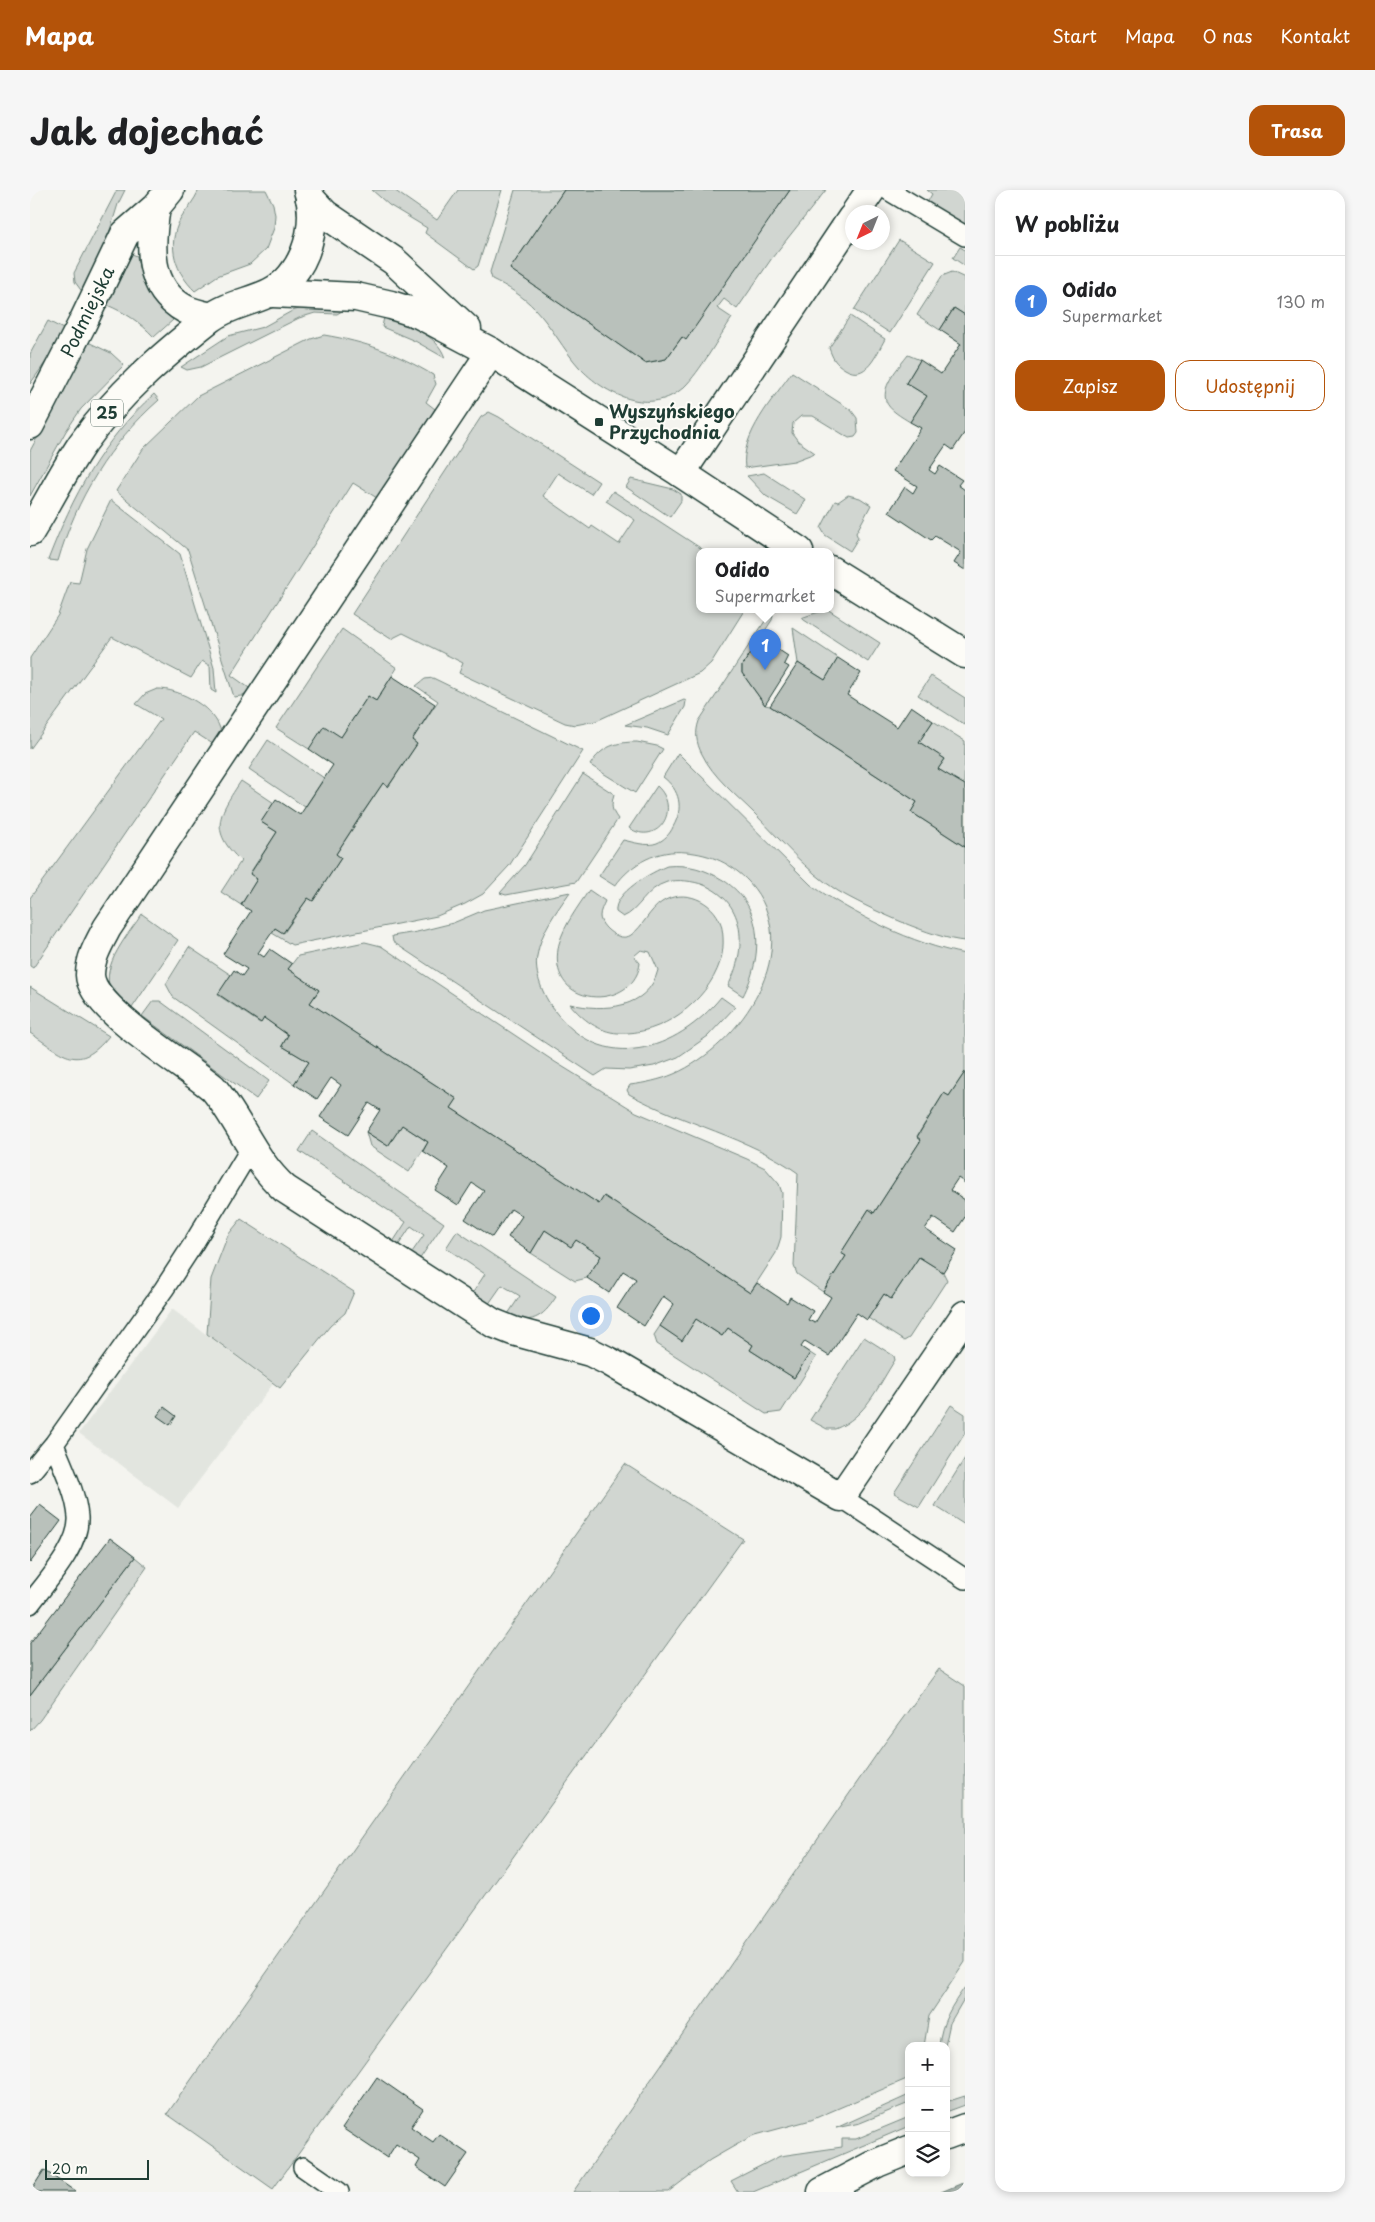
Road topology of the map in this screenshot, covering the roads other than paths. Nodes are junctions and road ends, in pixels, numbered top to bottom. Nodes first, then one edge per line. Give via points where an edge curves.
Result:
1 (871, 190) edge
2 (888, 190) edge
3 (309, 194) edge
4 (163, 198) edge
5 (861, 205) edge
6 (845, 228) edge
7 (965, 236) edge
8 (273, 293) junction
9 (212, 317) junction
10 (492, 352) junction
11 (30, 425) edge
12 (681, 474) junction
13 (30, 532) edge
14 (794, 548) edge
15 (834, 572) edge
16 (965, 654) edge
17 (251, 1148) junction
18 (965, 1315) edge
19 (54, 1444) junction
20 (30, 1473) edge
21 (840, 1497) junction
22 (965, 1579) edge
23 (30, 1604) edge
24 (965, 2128) edge
25 (950, 2134) edge
26 (905, 2152) edge
27 (303, 2167) dead end
28 (339, 2192) edge
29 (822, 2192) edge

1 - 5 street
2 - 7 lane
3 - 8 street, 25 via 311,233 302,258 291,277
3 - 10 street via 325,214 394,261
4 - 9 street via 152,232 151,259 158,279 171,298 186,310
4 - 11 street, Podmiejska via 125,234
6 - 12 street
8 - 9 street, 25 via 230,307
8 - 10 street via 356,297 391,305 419,314
9 - 13 street, 25 via 160,358 114,405 82,444
10 - 12 street
10 - 17 street via 107,928 94,956 90,977 96,995 112,1013 213,1088
12 - 14 street
15 - 16 street
17 - 19 lane via 164,1289
17 - 21 street via 270,1176 285,1189 474,1313 514,1331 590,1352 610,1362
18 - 21 street
19 - 20 lane
19 - 23 lane via 75,1499 78,1520 64,1557
21 - 22 lane
24 - 25 street
26 - 29 street
27 - 28 lane

